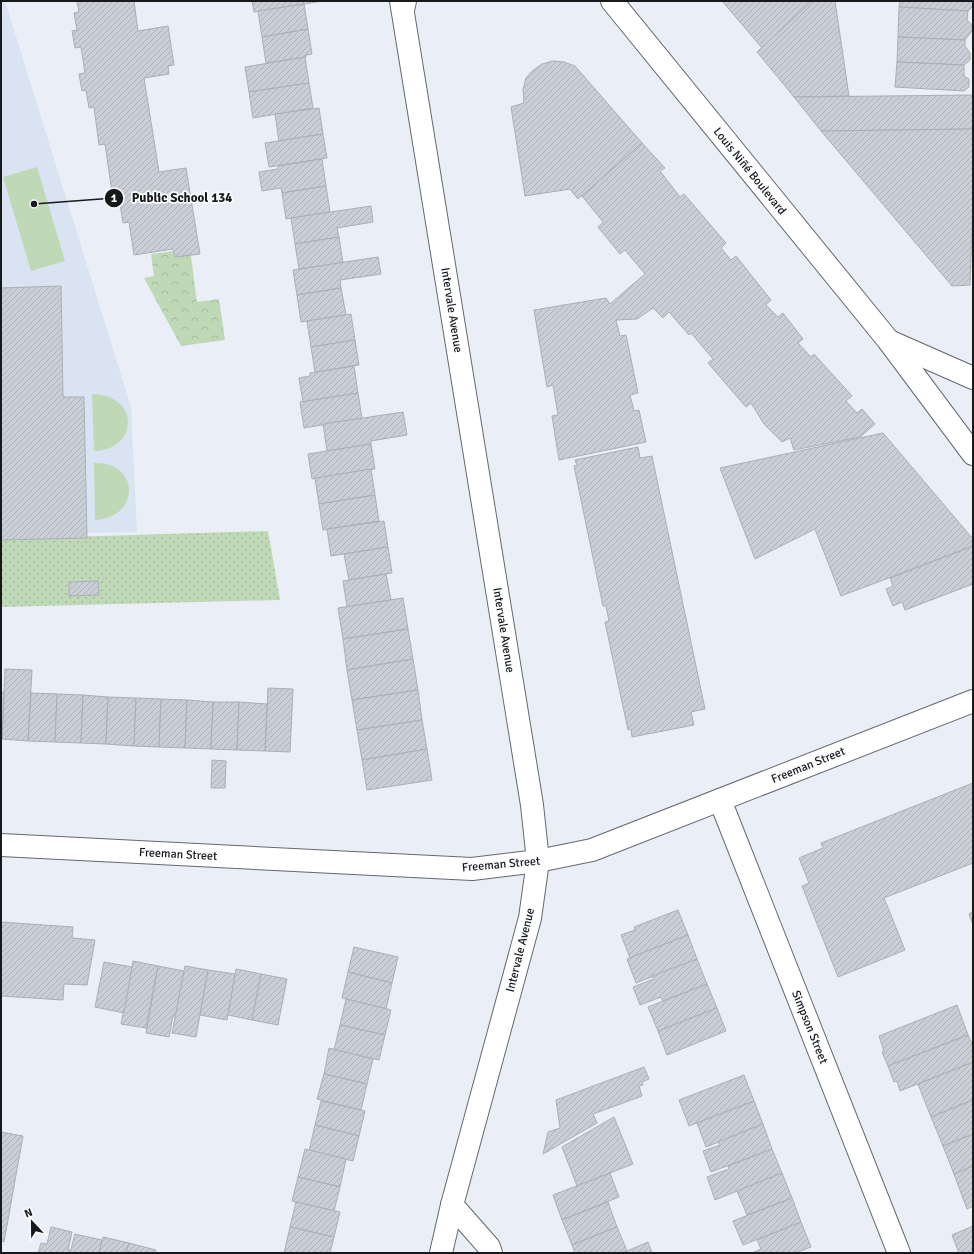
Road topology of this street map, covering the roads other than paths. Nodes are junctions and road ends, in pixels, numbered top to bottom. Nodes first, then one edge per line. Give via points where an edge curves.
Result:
1 (612, 1) edge
2 (403, 4) edge
3 (888, 340) junction
4 (973, 378) edge
5 (973, 454) edge
6 (973, 701) edge
7 (720, 800) junction
8 (1, 845) edge
9 (538, 861) junction
10 (452, 1205) junction
11 (441, 1253) edge
12 (492, 1253) edge
13 (899, 1253) edge

1 - 3 street, Louis Niñé Boulevard
2 - 9 street, Intervale Avenue via 531,797
3 - 4 street, Louis Niñé Boulevard
3 - 5 street, Louis Niñé Boulevard
6 - 7 street, Freeman Street
7 - 9 street, Freeman Street via 592,850
7 - 13 street, Simpson Street
8 - 9 street, Freeman Street via 472,869
9 - 10 street, Intervale Avenue via 530,918
10 - 11 street, Intervale Avenue
10 - 12 street

